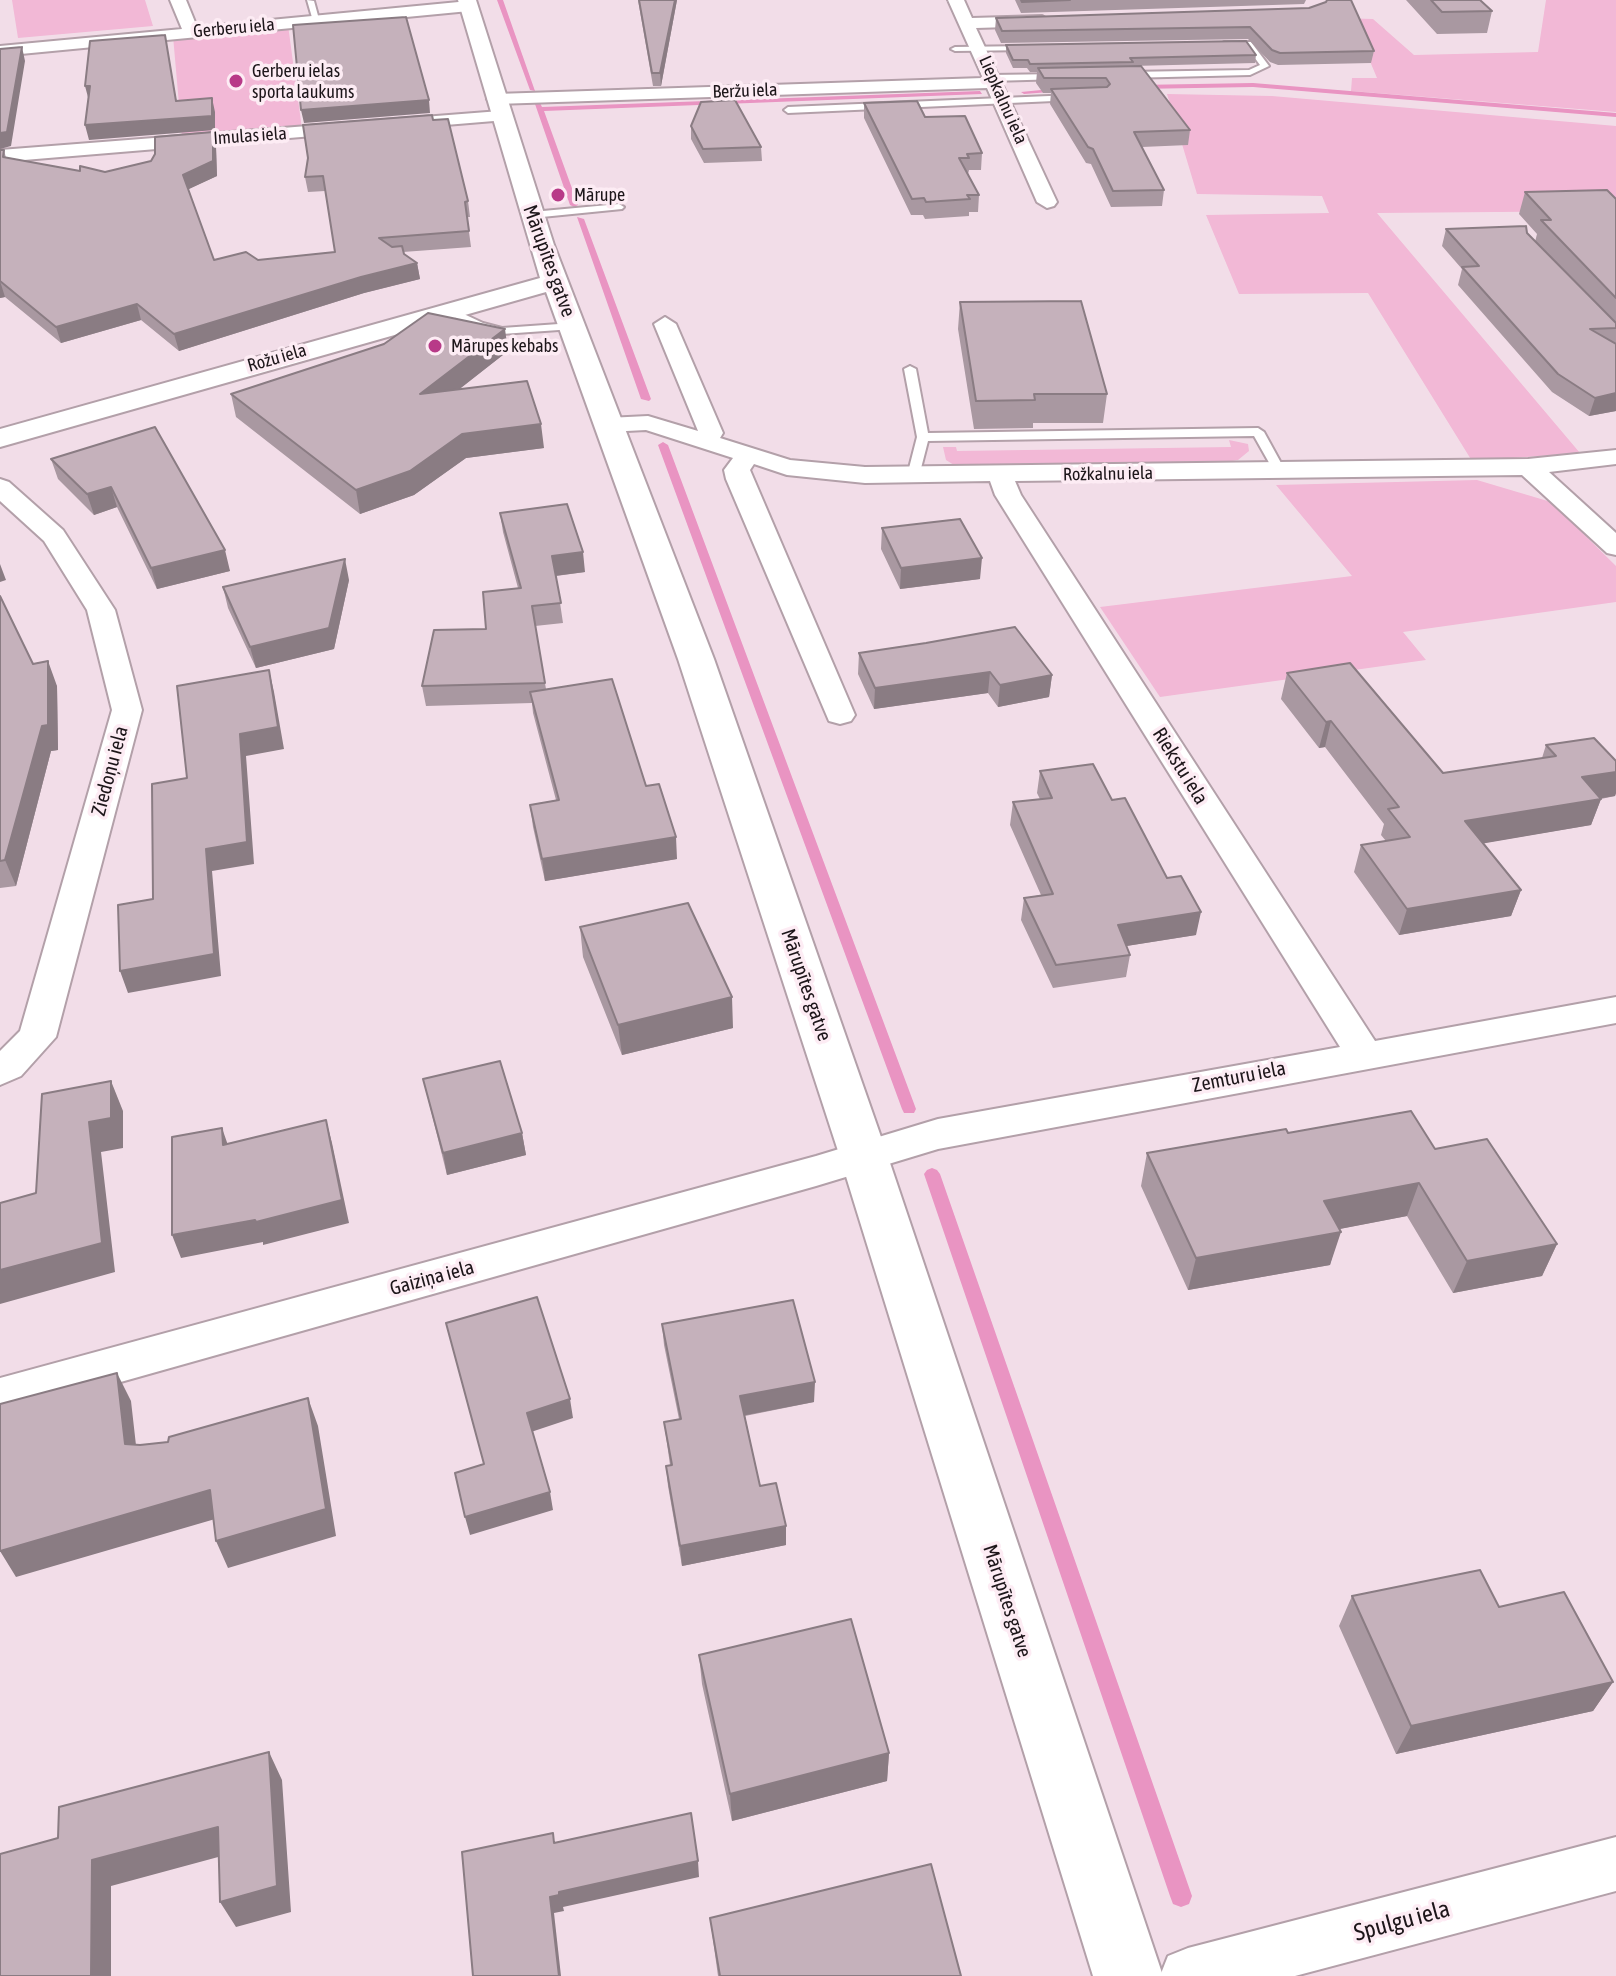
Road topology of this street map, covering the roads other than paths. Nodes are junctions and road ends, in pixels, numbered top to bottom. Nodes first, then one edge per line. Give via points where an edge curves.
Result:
1 (178, 0) edge
2 (956, 0) edge
3 (310, 1) edge
4 (468, 3) edge
5 (317, 21) junction
6 (1059, 21) edge
7 (969, 23) junction
8 (191, 32) junction
9 (1218, 45) edge
10 (1034, 48) edge
11 (955, 49) dead end
12 (980, 49) junction
13 (0, 51) edge
14 (1113, 75) edge
15 (1067, 77) edge
16 (992, 81) junction
17 (1088, 98) edge
18 (1003, 101) junction
19 (498, 108) junction
20 (788, 110) dead end
21 (145, 144) junction
22 (92, 149) junction
23 (0, 156) edge
24 (147, 169) edge
25 (90, 173) edge
26 (1047, 202) dead end
27 (619, 207) dead end
28 (532, 215) junction
29 (554, 282) junction
30 (451, 311) junction
31 (665, 324) dead end
32 (573, 326) junction
33 (910, 369) dead end
34 (697, 397) junction
35 (627, 424) junction
36 (923, 437) junction
37 (0, 438) edge
38 (704, 441) junction
39 (747, 456) junction
40 (1616, 457) edge
41 (1528, 467) junction
42 (1280, 472) junction
43 (913, 476) junction
44 (1001, 476) junction
45 (0, 487) edge
46 (1616, 547) edge
47 (840, 715) dead end
48 (1616, 1010) edge
49 (1364, 1054) junction
50 (0, 1071) edge
51 (864, 1157) junction
52 (0, 1397) edge
53 (1616, 1864) edge
54 (1128, 1976) edge
55 (1188, 1976) edge

1 - 8 street
2 - 7 street, Liepkalnu iela
3 - 5 lane
4 - 5 street, Gerberu iela
4 - 19 street, Mārupītes gatve
5 - 8 street, Gerberu iela
6 - 7 street
7 - 12 street, Liepkalnu iela
8 - 13 street, Gerberu iela
9 - 14 lane via 1248,44 1265,66 1250,72
10 - 12 lane
11 - 12 lane
12 - 16 street, Liepkalnu iela
15 - 16 lane
16 - 18 street, Liepkalnu iela
16 - 19 street, Beržu iela
17 - 18 lane
18 - 20 lane
18 - 26 street, Liepkalnu iela
19 - 21 street, Imulas iela
19 - 28 street, Mārupītes gatve
21 - 22 street, Imulas iela
21 - 24 street
22 - 23 street, Imulas iela
22 - 25 street
27 - 28 lane
28 - 29 street, Mārupītes gatve
29 - 30 street, Rožu iela
29 - 32 street, Mārupītes gatve
30 - 32 lane via 502,331
30 - 37 street, Rožu iela
31 - 34 street
32 - 35 street, Mārupītes gatve
33 - 36 lane
34 - 35 street
34 - 38 street via 711,433
35 - 38 street, Rožkalnu iela
35 - 51 street, Mārupītes gatve via 696,659
36 - 42 lane via 1258,432
36 - 43 lane
38 - 39 street, Rožkalnu iela
39 - 43 street, Rožkalnu iela via 827,474
39 - 47 street via 737,470 739,479
40 - 41 street, Rožkalnu iela
41 - 42 street, Rožkalnu iela
41 - 46 street
42 - 44 street, Rožkalnu iela
43 - 44 street, Rožkalnu iela
44 - 49 street, Riekstu iela via 1016,508
45 - 50 street, Ziedoņu iela via 54,536 101,610 127,710 37,1037
48 - 49 street, Zemturu iela
49 - 51 street, Zemturu iela via 950,1132
51 - 52 street, Gaiziņa iela
51 - 54 street, Mārupītes gatve
53 - 55 street, Spulgu iela

